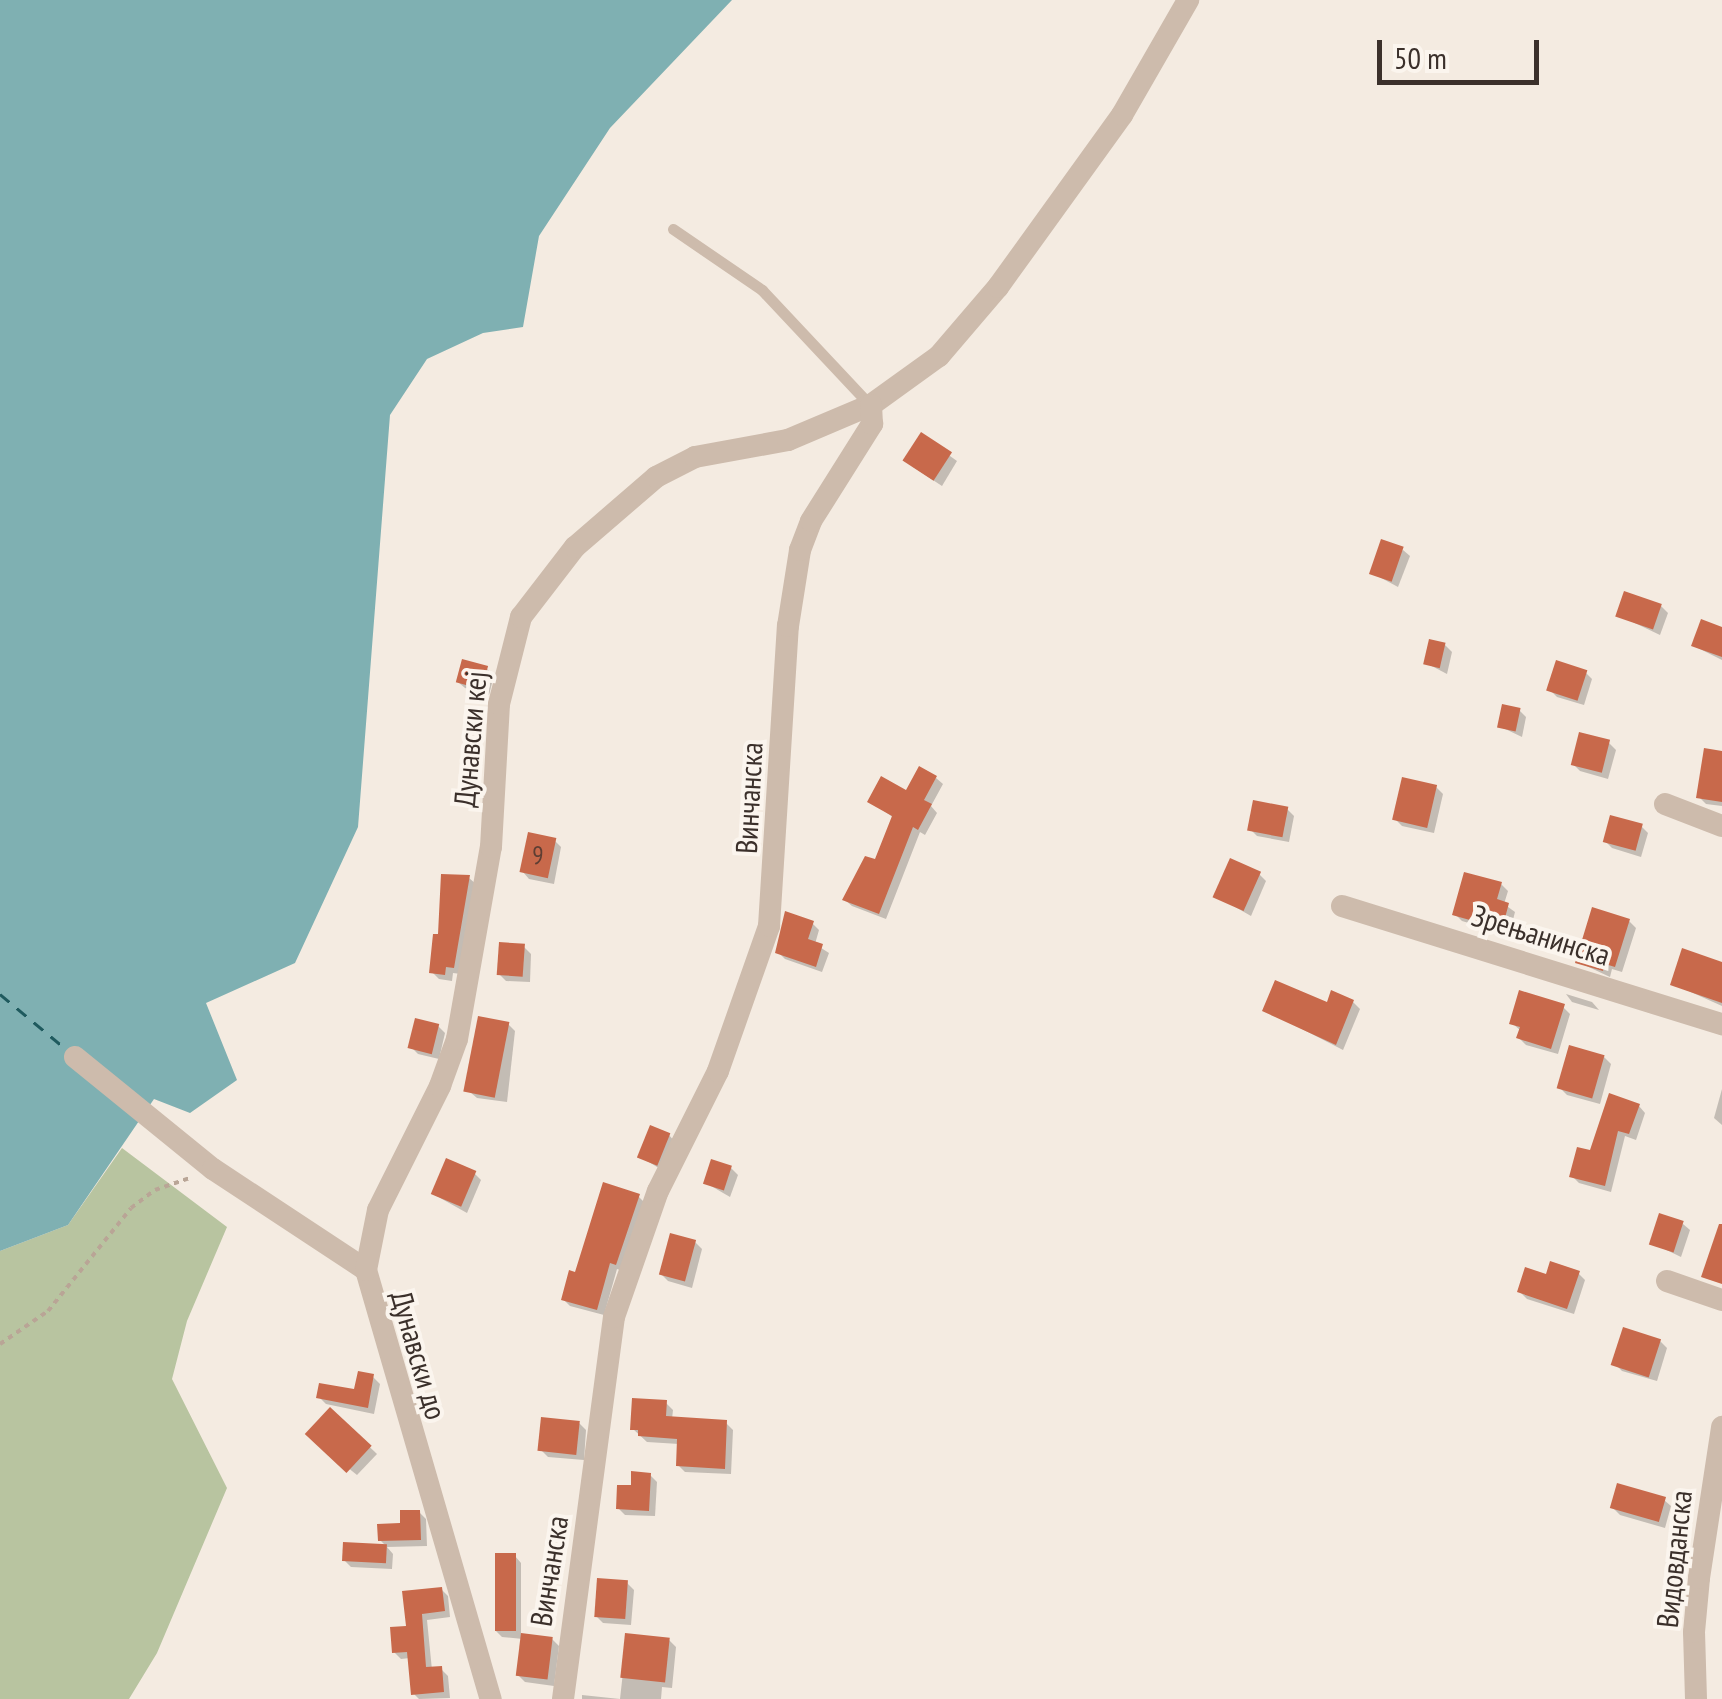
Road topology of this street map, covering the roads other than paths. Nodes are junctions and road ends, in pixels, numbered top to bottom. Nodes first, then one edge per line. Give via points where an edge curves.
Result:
1 (1188, 0) edge
2 (673, 229) dead end
3 (871, 406) junction
4 (1666, 804) dead end
5 (1722, 826) edge
6 (1342, 906) dead end
7 (1722, 1024) edge
8 (74, 1057) dead end
9 (366, 1270) junction
10 (1667, 1281) dead end
11 (1722, 1300) edge
12 (1722, 1427) edge
13 (1710, 1579) edge
14 (491, 1699) edge
15 (563, 1699) edge
16 (1696, 1699) edge

1 - 3 street via 1122,115 998,286 939,356
2 - 3 lane via 762,290
3 - 9 street, Дунавски кеј via 788,440 695,457 656,477 575,547 522,617 499,704 490,847 457,1039 378,1210
3 - 15 street, Винчанска via 872,424 800,550 788,626 770,926 718,1071 652,1207 614,1317
4 - 5 street
6 - 7 street, Зрењанинска
8 - 9 street, Дунавски до via 213,1170
9 - 14 street, Дунавски до
10 - 11 street
12 - 13 street, Видовданска
13 - 16 street, Видовданска via 1694,1632

